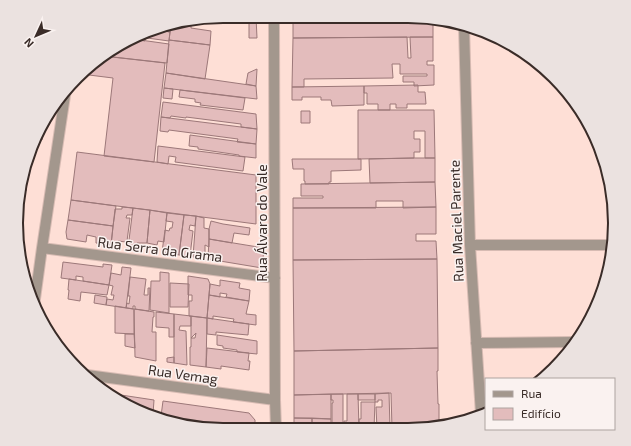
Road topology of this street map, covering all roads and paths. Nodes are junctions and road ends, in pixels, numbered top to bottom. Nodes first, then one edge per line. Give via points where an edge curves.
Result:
1 (274, 23) edge
2 (464, 31) edge
3 (64, 101) edge
4 (470, 245) junction
5 (607, 245) edge
6 (42, 248) junction
7 (275, 278) junction
8 (36, 293) edge
9 (569, 342) edge
10 (476, 343) junction
11 (93, 375) edge
12 (274, 400) junction
13 (481, 409) edge
14 (276, 423) edge

1 - 7 street, Rua Álvaro do Vale
2 - 4 street, Rua Maciel Parente
3 - 6 street
4 - 5 street
4 - 10 street, Rua Maciel Parente
6 - 7 street, Rua Serra da Grama
6 - 8 street
7 - 12 street, Rua Álvaro do Vale
9 - 10 street
10 - 13 street, Rua Maciel Parente
11 - 12 street, Rua Vemag
12 - 14 street, Rua Álvaro do Vale

